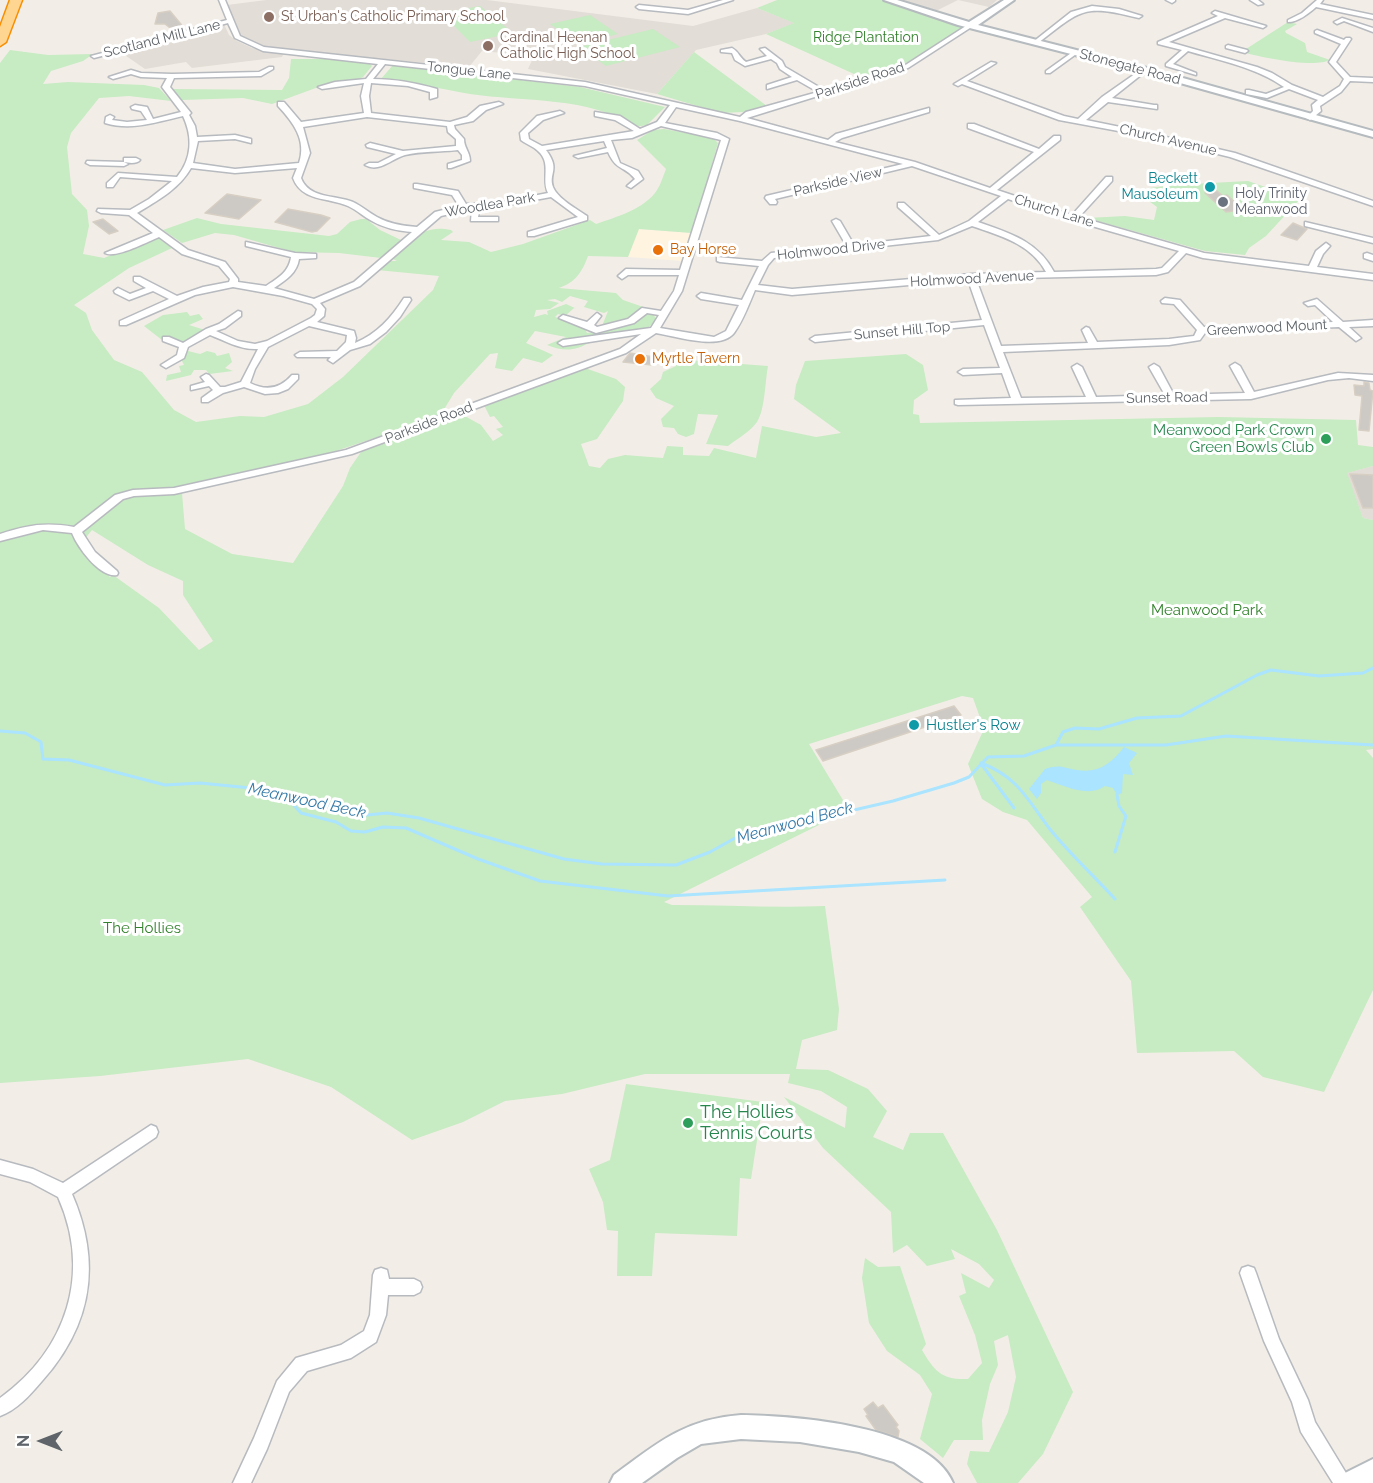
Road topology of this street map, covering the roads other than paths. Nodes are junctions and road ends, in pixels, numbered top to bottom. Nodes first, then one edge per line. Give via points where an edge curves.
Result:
1 (4, 0) edge
2 (16, 0) edge
3 (222, 0) edge
4 (730, 0) edge
5 (888, 0) edge
6 (1014, 2) edge
7 (1318, 3) edge
8 (639, 7) dead end
9 (1214, 13) dead end
10 (0, 16) edge
11 (1139, 16) dead end
12 (1223, 16) junction
13 (1373, 18) edge
14 (230, 21) junction
15 (1290, 21) dead end
16 (1337, 22) dead end
17 (1359, 24) junction
18 (971, 25) junction
19 (1263, 26) dead end
20 (1373, 30) edge
21 (1317, 32) dead end
22 (0, 42) edge
23 (1036, 42) junction
24 (763, 49) dead end
25 (1187, 49) junction
26 (723, 51) dead end
27 (1245, 51) dead end
28 (1076, 52) junction
29 (94, 56) dead end
30 (773, 56) junction
31 (1222, 59) junction
32 (383, 62) junction
33 (978, 64) dead end
34 (271, 68) dead end
35 (1144, 70) junction
36 (1048, 72) dead end
37 (1194, 74) dead end
38 (172, 76) junction
39 (113, 77) dead end
40 (798, 77) junction
41 (1348, 79) junction
42 (1373, 80) edge
43 (366, 82) junction
44 (322, 87) dead end
45 (770, 87) dead end
46 (1289, 87) junction
47 (1249, 92) dead end
48 (824, 93) junction
49 (433, 97) dead end
50 (1105, 99) junction
51 (1322, 99) junction
52 (281, 104) dead end
53 (499, 104) dead end
54 (674, 104) junction
55 (135, 107) dead end
56 (1154, 107) dead end
57 (926, 110) dead end
58 (187, 113) junction
59 (560, 113) dead end
60 (598, 114) dead end
61 (367, 115) junction
62 (110, 117) dead end
63 (1310, 118) junction
64 (741, 119) junction
65 (150, 120) junction
66 (1082, 121) junction
67 (450, 124) junction
68 (660, 124) junction
69 (299, 125) junction
70 (971, 126) dead end
71 (728, 127) dead end
72 (640, 132) junction
73 (1373, 134) edge
74 (723, 136) junction
75 (1057, 138) dead end
76 (196, 139) junction
77 (607, 140) junction
78 (248, 141) dead end
79 (828, 143) junction
80 (370, 145) dead end
81 (460, 148) junction
82 (541, 149) junction
83 (609, 150) junction
84 (1040, 152) junction
85 (403, 153) junction
86 (578, 156) dead end
87 (90, 163) dead end
88 (912, 164) junction
89 (188, 165) junction
90 (302, 165) junction
91 (369, 165) dead end
92 (451, 166) dead end
93 (118, 175) junction
94 (178, 179) junction
95 (1109, 179) dead end
96 (111, 185) dead end
97 (417, 186) dead end
98 (631, 186) dead end
99 (991, 191) junction
100 (552, 194) junction
101 (1007, 196) junction
102 (773, 202) dead end
103 (1373, 204) edge
104 (901, 205) dead end
105 (476, 206) junction
106 (464, 207) junction
107 (101, 211) dead end
108 (131, 213) junction
109 (1074, 218) junction
110 (495, 219) dead end
111 (836, 221) dead end
112 (972, 223) junction
113 (1308, 224) dead end
114 (418, 230) junction
115 (531, 234) dead end
116 (162, 237) junction
117 (938, 238) junction
118 (1373, 241) edge
119 (249, 244) dead end
120 (1326, 246) dead end
121 (851, 248) junction
122 (1184, 250) junction
123 (109, 252) dead end
124 (295, 256) junction
125 (313, 256) dead end
126 (720, 260) dead end
127 (764, 264) junction
128 (1312, 269) junction
129 (219, 273) dead end
130 (684, 273) junction
131 (1051, 274) junction
132 (622, 276) dead end
133 (971, 277) junction
134 (1373, 277) edge
135 (137, 279) dead end
136 (232, 280) junction
137 (153, 288) junction
138 (752, 288) junction
139 (118, 291) dead end
140 (265, 291) junction
141 (700, 297) dead end
142 (177, 299) junction
143 (407, 300) dead end
144 (1165, 301) dead end
145 (315, 302) junction
146 (743, 303) junction
147 (1308, 303) dead end
148 (388, 308) dead end
149 (400, 312) junction
150 (238, 314) dead end
151 (664, 314) junction
152 (597, 316) dead end
153 (562, 318) dead end
154 (989, 322) junction
155 (319, 323) junction
156 (1373, 323) edge
157 (1342, 324) junction
158 (370, 325) dead end
159 (111, 326) dead end
160 (208, 326) junction
161 (588, 326) junction
162 (382, 329) junction
163 (654, 330) junction
164 (1086, 330) dead end
165 (1202, 330) junction
166 (316, 336) dead end
167 (1356, 338) dead end
168 (815, 339) dead end
169 (563, 343) dead end
170 (1093, 344) junction
171 (264, 346) junction
172 (999, 349) junction
173 (341, 353) junction
174 (300, 355) dead end
175 (259, 357) junction
176 (354, 359) dead end
177 (245, 360) dead end
178 (165, 365) dead end
179 (1235, 366) dead end
180 (1077, 367) dead end
181 (1154, 367) dead end
182 (252, 368) junction
183 (1007, 370) junction
184 (963, 372) dead end
185 (240, 373) dead end
186 (295, 377) dead end
187 (1373, 378) edge
188 (245, 384) junction
189 (194, 388) dead end
190 (228, 388) junction
191 (1251, 396) junction
192 (1171, 398) junction
193 (1092, 399) junction
194 (205, 400) dead end
195 (1017, 401) junction
196 (958, 402) dead end
197 (76, 531) junction
198 (0, 538) edge
199 (113, 573) dead end
200 (151, 1132) dead end
201 (0, 1167) edge
202 (63, 1192) junction
203 (1248, 1273) dead end
204 (414, 1287) dead end
205 (0, 1408) edge
206 (1356, 1480) edge
207 (242, 1483) edge
208 (622, 1483) edge
209 (941, 1483) edge

1 - 10 highway
2 - 22 highway
3 - 14 street, Tongue Lane
4 - 8 street via 688,12
5 - 18 main road, Stonegate Road
6 - 18 main road
7 - 13 street
7 - 15 street
9 - 12 street
11 - 23 street via 1089,5
12 - 19 street
12 - 25 street via 1160,43
13 - 17 street
14 - 29 street, Scotland Mill Lane
14 - 32 street, Tongue Lane via 237,37 263,49
16 - 17 street via 1344,19
17 - 20 street
18 - 23 main road, Stonegate Road
18 - 48 street, Parkside Road via 906,67
21 - 41 street via 1347,41 1332,62
23 - 28 main road, Stonegate Road
24 - 30 street
25 - 31 street
25 - 37 street via 1168,65
26 - 30 street via 730,49 745,64
27 - 31 street via 1232,48
28 - 35 main road, Stonegate Road
28 - 36 street
30 - 40 street via 782,68
31 - 46 street via 1270,74
32 - 43 street
32 - 54 street, Tongue Lane via 585,84
33 - 66 street, Church Avenue via 990,64 960,83 1062,118
34 - 38 street via 261,74
35 - 50 street
35 - 63 main road, Stonegate Road
38 - 39 street via 131,72
38 - 58 street via 166,87
40 - 45 street
40 - 48 street
41 - 42 street
41 - 51 street via 1336,93
43 - 44 street
43 - 49 street via 420,85 434,91
43 - 61 street
46 - 47 street via 1268,96
46 - 51 street
48 - 64 street, Parkside Road
50 - 56 street
50 - 66 street
51 - 63 street
52 - 69 street
53 - 67 street
54 - 64 street, Tongue Lane
54 - 68 street
55 - 65 street via 144,109
57 - 79 street via 839,136
58 - 65 street
58 - 76 street
59 - 82 street, Woodlea Park via 540,118 524,133 525,140
60 - 72 street via 617,118
61 - 67 street
61 - 69 street
62 - 65 street via 108,121 119,126
63 - 73 main road, Stonegate Road
64 - 79 street, Church Lane
66 - 103 street, Church Avenue via 1232,155
67 - 81 street via 460,139
68 - 72 street
68 - 74 street
69 - 90 street via 306,153
70 - 84 street
71 - 74 street, Parkside Road
72 - 77 street
74 - 130 street, Parkside Road
75 - 84 street
76 - 78 street via 235,137
76 - 89 street
77 - 82 street
77 - 83 street
79 - 88 street, Church Lane
80 - 85 street
81 - 85 street
81 - 92 street via 466,161
82 - 100 street, Woodlea Park via 552,169 548,180
83 - 86 street
83 - 98 street via 617,164 639,179
84 - 99 street
85 - 91 street via 379,165
87 - 93 street via 127,160
88 - 99 street, Church Lane
88 - 102 street, Parkside View via 769,198
89 - 90 street via 235,171
89 - 94 street
90 - 114 street via 297,178 300,186 311,194 351,204 387,224
93 - 94 street
93 - 96 street
94 - 108 street via 166,192
95 - 109 street
97 - 106 street via 455,193
99 - 101 street, Church Lane
100 - 105 street, Woodlea Park
100 - 115 street via 584,218
101 - 109 street, Church Lane
101 - 112 street, Holmwood Drive
104 - 117 street
105 - 106 street, Woodlea Park
105 - 110 street via 474,219
106 - 114 street, Woodlea Park via 438,214
107 - 108 street
108 - 116 street
109 - 122 street, Church Lane
111 - 121 street
112 - 117 street, Holmwood Drive
112 - 131 street via 1022,242 1046,261
113 - 118 street
114 - 145 street, Woodlea Park via 351,286
116 - 123 street
116 - 136 street via 184,252 222,264
117 - 121 street, Holmwood Drive
119 - 124 street
120 - 128 street via 1318,252
121 - 127 street, Holmwood Drive via 778,254
122 - 128 street, Church Lane
122 - 131 street, Holmwood Avenue via 1165,270
124 - 125 street
124 - 140 street via 291,272
126 - 127 street
127 - 138 street, Holmwood Drive
128 - 134 street, Church Lane
129 - 136 street
130 - 132 street via 626,272
130 - 151 street, Parkside Road
131 - 133 street, Holmwood Avenue
133 - 138 street, Holmwood Avenue via 792,292
133 - 154 street
135 - 137 street
136 - 140 street
136 - 142 street via 222,289
137 - 139 street via 129,297
137 - 142 street
138 - 146 street, Holmwood Drive
140 - 145 street
141 - 146 street
142 - 159 street via 157,311
143 - 149 street
144 - 165 street via 1177,302
145 - 155 street via 321,309
146 - 163 street, Holmwood Drive via 724,337 714,340
147 - 157 street via 1317,302
148 - 149 street
149 - 162 street
150 - 160 street via 219,327
151 - 161 street via 645,310 619,326 596,330
151 - 163 street, Parkside Road
152 - 161 street
153 - 161 street
154 - 168 street, Sunset Hill Top
154 - 172 street
155 - 166 street
155 - 171 street via 292,327
155 - 173 street via 347,328 351,333 352,339
156 - 157 street, Greenwood Mount
157 - 165 street, Greenwood Mount
157 - 167 street
158 - 162 street
160 - 171 street via 234,346
160 - 178 street via 170,344 185,351 178,362
162 - 173 street via 368,342
163 - 169 street
163 - 197 street, Parkside Road via 618,354 349,452 174,491 119,497
164 - 170 street
165 - 170 street, Greenwood Mount via 1197,338 1169,342
170 - 172 street, Greenwood Mount
171 - 175 street
172 - 183 street
173 - 174 street
173 - 176 street via 356,352
175 - 177 street
175 - 182 street
179 - 191 street
180 - 193 street
181 - 192 street
182 - 185 street
182 - 188 street
183 - 184 street
183 - 195 street
186 - 188 street via 279,395
187 - 191 street, Sunset Road via 1322,377
188 - 190 street
189 - 190 street via 208,380
190 - 194 street
191 - 192 street, Sunset Road
192 - 193 street, Sunset Road
193 - 195 street, Sunset Road
195 - 196 street, Sunset Road
197 - 198 street via 40,528
197 - 199 street via 80,543
200 - 202 street
201 - 202 street via 38,1178
202 - 205 street via 78,1230 83,1263 70,1325 35,1378
203 - 206 street via 1307,1426
204 - 207 street via 381,1281 378,1316 370,1336 345,1352 302,1364 283,1387
208 - 209 main road via 666,1451 701,1432 760,1427 849,1436 882,1446 927,1468

